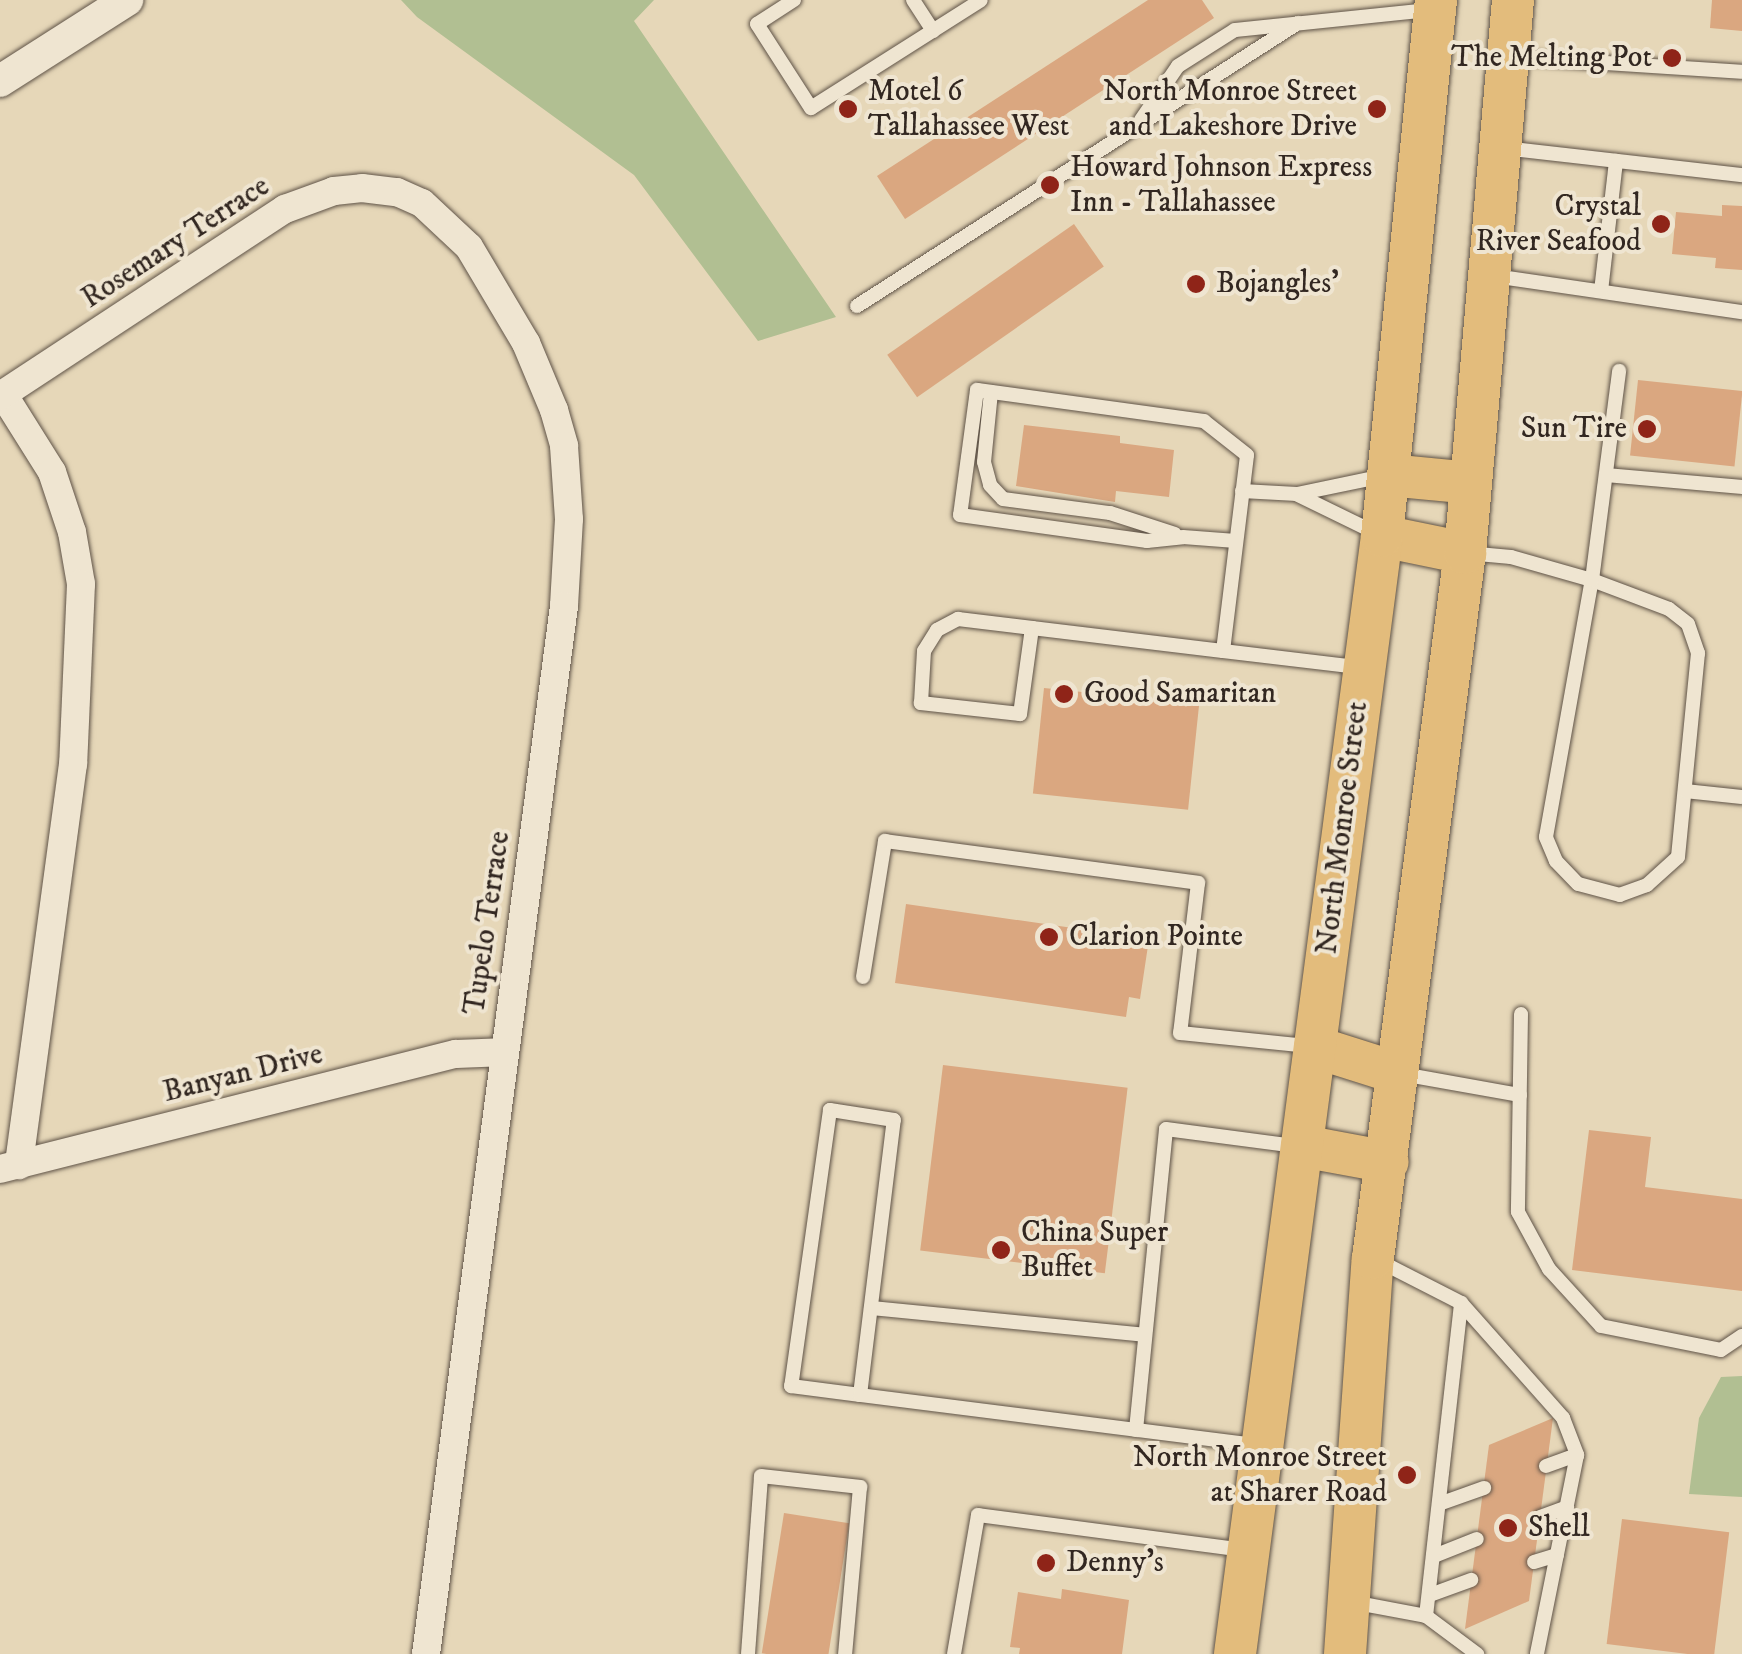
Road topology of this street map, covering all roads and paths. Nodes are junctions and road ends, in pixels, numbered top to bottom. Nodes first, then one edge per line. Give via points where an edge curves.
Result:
1 (126, 0) edge
2 (794, 0) edge
3 (912, 0) edge
4 (982, 0) edge
5 (1513, 0) edge
6 (1435, 4) edge
7 (1298, 24) junction
8 (932, 31) junction
9 (1508, 56) junction
10 (1742, 72) edge
11 (0, 81) edge
12 (1138, 124) junction
13 (1500, 148) junction
14 (1616, 161) junction
15 (1742, 175) edge
16 (452, 228) joint
17 (1489, 275) junction
18 (1601, 292) junction
19 (857, 306) dead end
20 (1742, 312) edge
21 (1618, 371) dead end
22 (992, 392) junction
23 (2, 395) edge
24 (1606, 475) junction
25 (1388, 476) junction
26 (1471, 483) junction
27 (1742, 487) edge
28 (1242, 491) junction
29 (1297, 494) junction
30 (1382, 536) junction
31 (1183, 537) junction
32 (1236, 541) junction
33 (1465, 553) junction
34 (1592, 580) junction
35 (1032, 628) junction
36 (1223, 651) junction
37 (1364, 668) junction
38 (1685, 791) junction
39 (1742, 797) edge
40 (862, 977) dead end
41 (1521, 1014) dead end
42 (1315, 1047) junction
43 (504, 1052) junction
44 (1397, 1074) junction
45 (1520, 1095) junction
46 (1302, 1146) junction
47 (1388, 1162) junction
48 (9, 1167) edge
49 (1374, 1258) junction
50 (1461, 1303) junction
51 (871, 1308) junction
52 (1145, 1335) junction
53 (1742, 1336) edge
54 (860, 1395) junction
55 (1136, 1430) junction
56 (1262, 1446) junction
57 (1577, 1455) junction
58 (1546, 1466) dead end
59 (1484, 1488) dead end
60 (1440, 1504) junction
61 (1566, 1508) junction
62 (1540, 1517) dead end
63 (1477, 1539) dead end
64 (1248, 1551) junction
65 (1434, 1556) junction
66 (1557, 1556) junction
67 (1534, 1562) dead end
68 (1471, 1580) dead end
69 (1430, 1595) junction
70 (1352, 1602) junction
71 (1426, 1616) junction
72 (426, 1654) edge
73 (748, 1654) edge
74 (845, 1654) edge
75 (954, 1654) edge
76 (1235, 1654) edge
77 (1345, 1654) edge
78 (1477, 1654) edge
79 (1538, 1654) edge

1 - 11 street
2 - 8 lane via 757,24 811,108
3 - 8 lane
4 - 8 lane
5 - 9 main road
6 - 7 lane
6 - 25 main road, North Monroe Street
7 - 12 lane
7 - 12 lane via 1234,30 1192,56
9 - 10 lane
9 - 13 main road
12 - 19 lane
13 - 14 lane
13 - 17 main road
14 - 15 lane
14 - 18 lane
16 - 23 street, Rosemary Terrace via 422,203 362,188 285,209
16 - 43 street, Tupelo Terrace via 526,343 564,446 564,606
17 - 18 lane
17 - 26 main road
18 - 20 lane
21 - 24 lane
22 - 28 lane via 1204,420 1246,455
22 - 31 lane via 984,462 990,486 1003,499 1110,512
22 - 31 lane via 976,390 960,515 1146,540
23 - 48 street via 52,472 82,584 73,764
24 - 27 lane
24 - 34 lane
25 - 26 main road
25 - 29 lane
25 - 30 main road, North Monroe Street
26 - 33 main road
28 - 29 lane
28 - 32 lane
29 - 30 lane
30 - 33 main road
30 - 37 main road, North Monroe Street
31 - 32 lane
32 - 36 lane
33 - 34 lane via 1510,557
33 - 44 main road
34 - 38 lane via 1669,609 1688,624 1698,653
34 - 38 lane via 1546,838 1556,860 1578,884 1600,893 1620,895 1647,885 1678,857
35 - 35 lane via 958,619 937,630 924,651 921,703 1020,714
35 - 36 lane
36 - 37 lane
37 - 42 main road, North Monroe Street
38 - 39 lane
40 - 42 lane via 885,840 1198,883 1180,1033
41 - 45 lane
42 - 44 main road
42 - 46 main road, North Monroe Street
43 - 48 street, Banyan Drive via 456,1054
43 - 72 street, Tupelo Terrace
44 - 45 lane
44 - 47 main road
45 - 53 lane via 1518,1212 1549,1268 1601,1326 1720,1350
46 - 47 main road
46 - 52 lane via 1166,1130
46 - 56 main road, North Monroe Street
47 - 49 main road
49 - 50 lane
49 - 70 main road
50 - 57 lane via 1562,1418
50 - 60 lane
51 - 52 lane
51 - 54 lane
51 - 54 lane via 894,1120 830,1110 791,1386
52 - 55 lane
54 - 55 lane
55 - 56 lane
56 - 64 main road, North Monroe Street
57 - 58 lane
57 - 61 lane
59 - 60 lane
60 - 65 lane
61 - 62 lane
61 - 66 lane
63 - 65 lane
64 - 75 lane via 978,1514
64 - 76 main road, North Monroe Street
65 - 69 lane
66 - 67 lane
66 - 79 lane
68 - 69 lane
69 - 71 lane
70 - 71 lane
70 - 77 main road
71 - 78 lane
73 - 74 lane via 761,1476 860,1487

